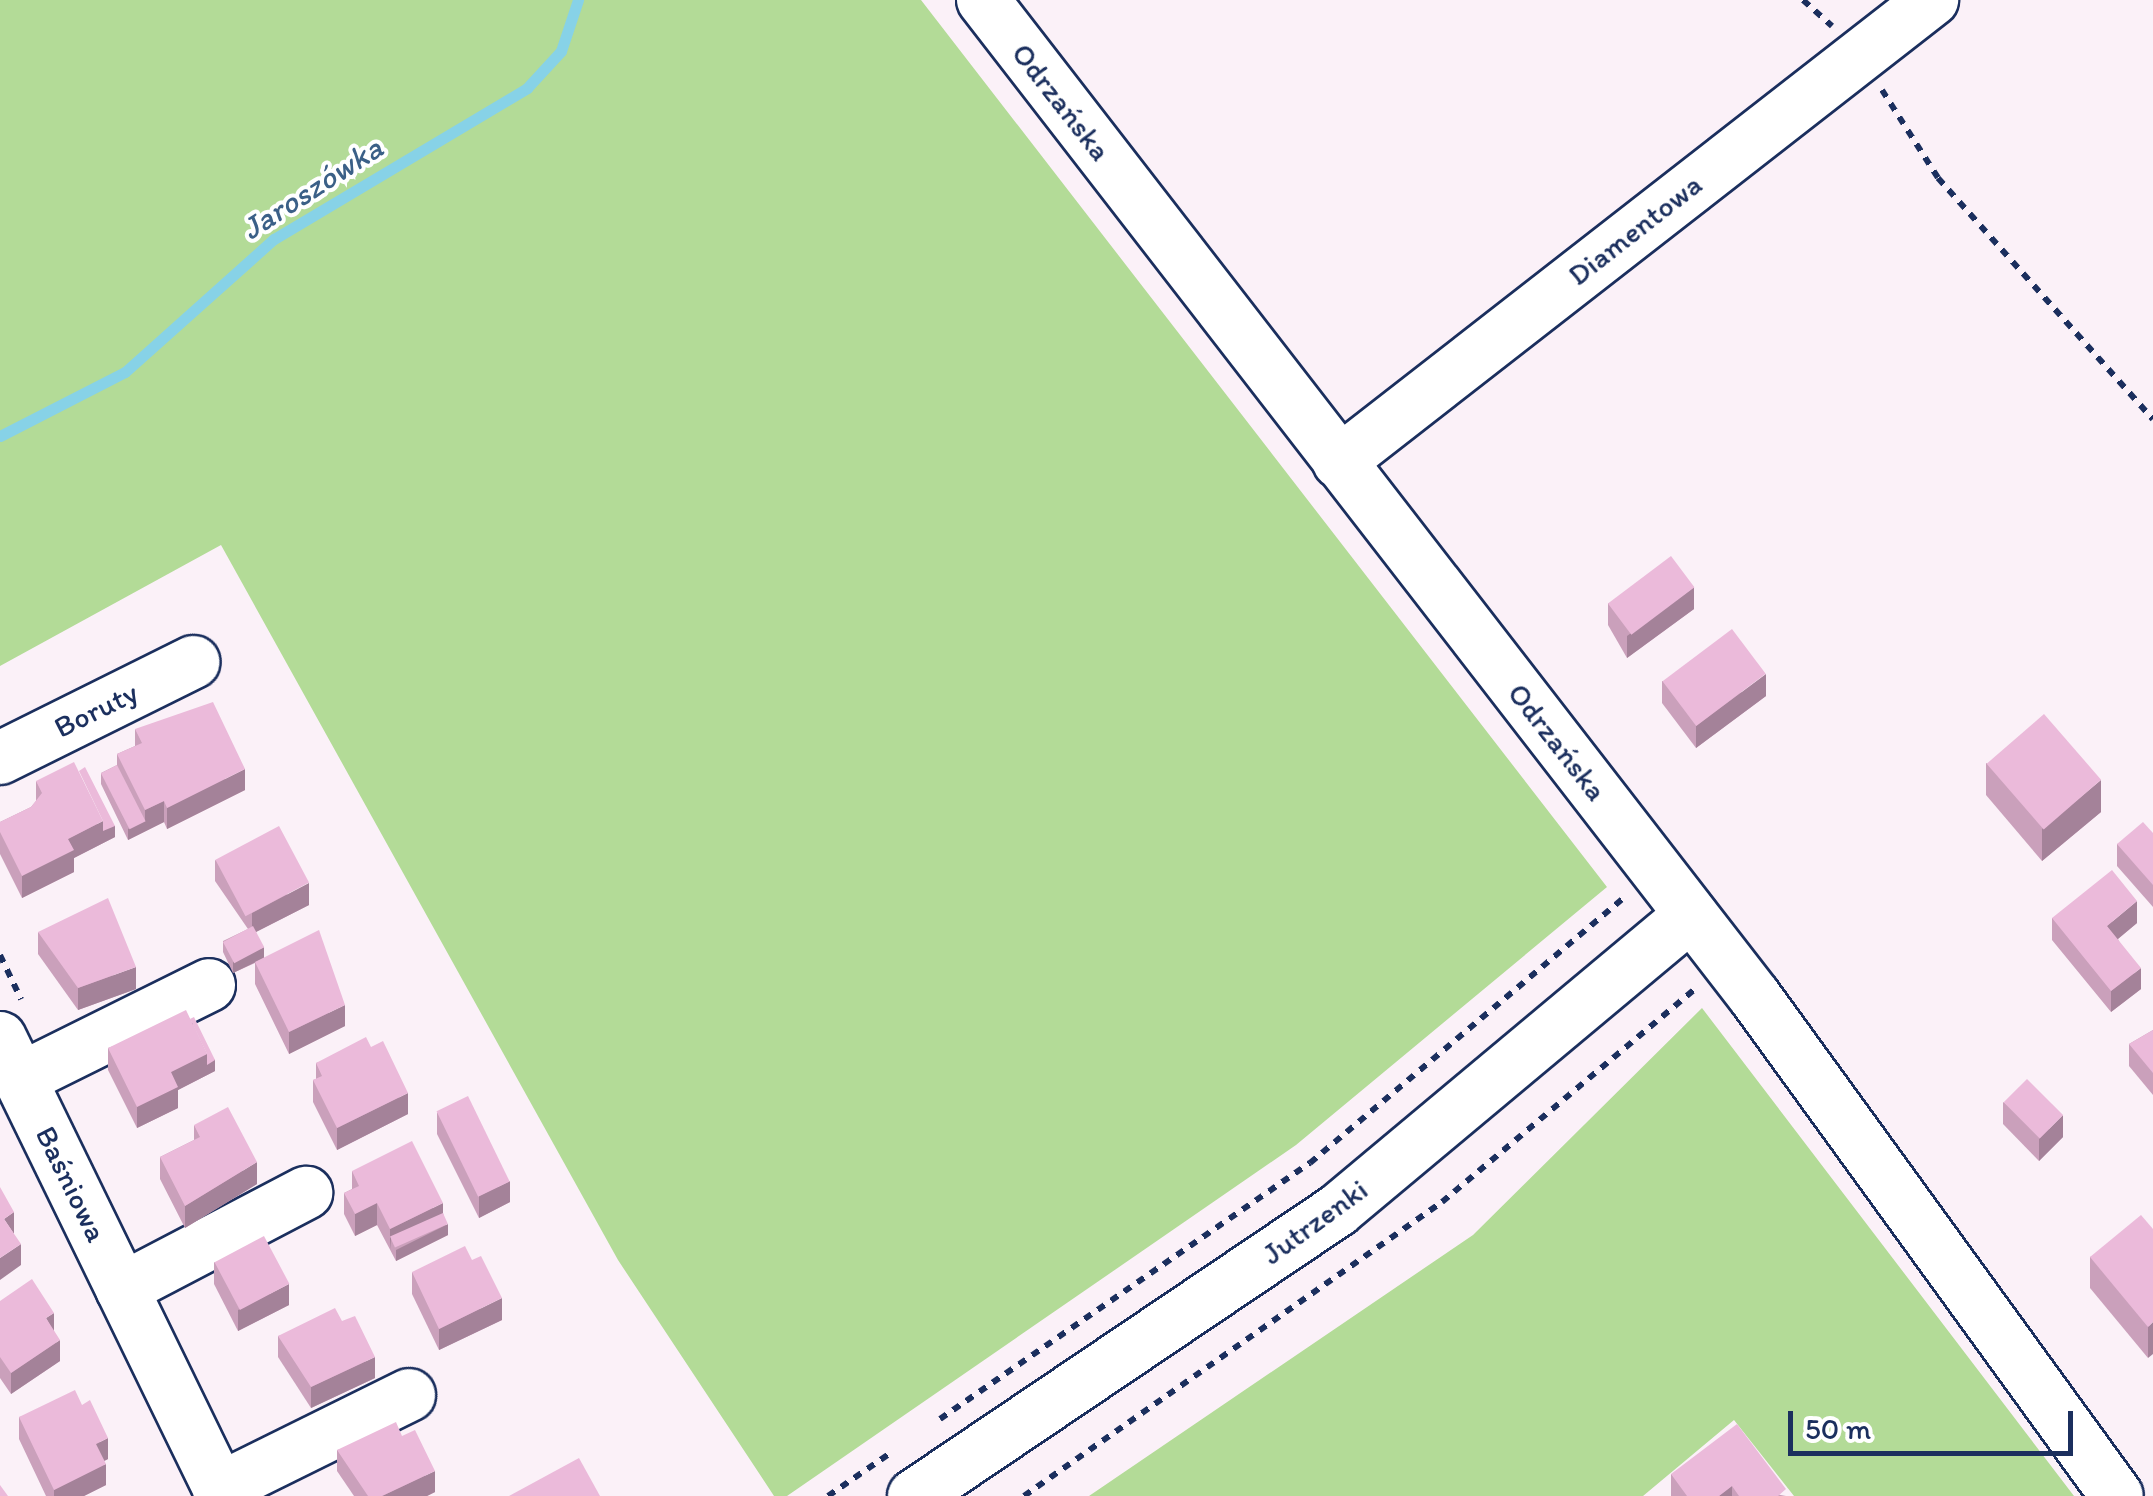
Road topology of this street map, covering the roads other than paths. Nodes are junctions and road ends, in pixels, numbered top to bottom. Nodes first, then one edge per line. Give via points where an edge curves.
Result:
1 (983, 0) edge
2 (1932, 0) edge
3 (1339, 462) junction
4 (193, 662) dead end
5 (0, 758) edge
6 (1692, 914) junction
7 (209, 985) dead end
8 (10, 1059) edge
9 (306, 1193) dead end
10 (122, 1289) junction
11 (409, 1394) dead end
12 (904, 1474) edge
13 (221, 1492) edge
14 (2116, 1496) edge

1 - 3 street, Odrzańska
2 - 3 street, Diamentowa
3 - 6 street, Odrzańska
4 - 5 street, Boruty
6 - 12 street, Jutrzenki via 1338,1210
6 - 14 street, Odrzańska
7 - 8 street, Baśniowa
8 - 10 street, Baśniowa
9 - 10 street
10 - 13 street, Baśniowa
11 - 13 street, Baśniowa

